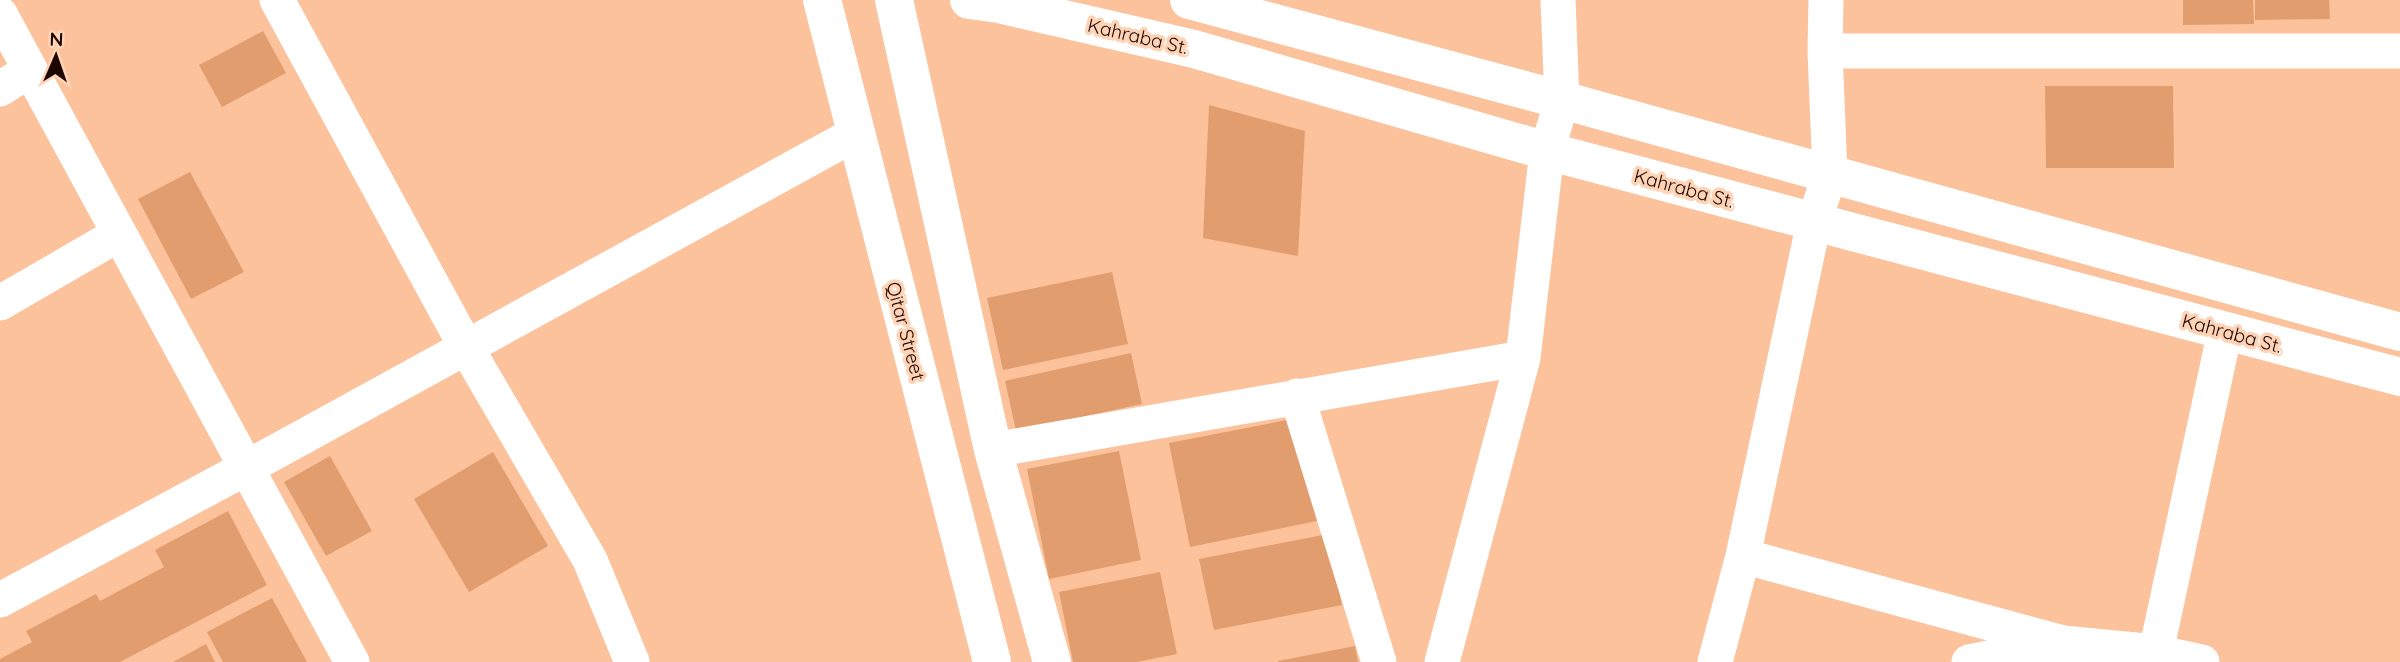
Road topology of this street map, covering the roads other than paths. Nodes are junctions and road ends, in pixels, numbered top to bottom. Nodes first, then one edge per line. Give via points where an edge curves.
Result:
1 (277, 0) edge
2 (822, 0) edge
3 (894, 0) edge
4 (969, 0) edge
5 (1188, 0) edge
6 (1558, 0) edge
7 (1826, 0) edge
8 (0, 14) edge
9 (1825, 51) junction
10 (2400, 51) edge
11 (30, 70) junction
12 (0, 89) edge
13 (1562, 100) junction
14 (855, 134) junction
15 (1547, 151) junction
16 (1830, 174) junction
17 (1814, 222) junction
18 (118, 233) junction
19 (0, 303) edge
20 (2225, 331) junction
21 (2400, 332) edge
22 (466, 347) junction
23 (1523, 358) junction
24 (2400, 377) edge
25 (1297, 396) junction
26 (993, 450) junction
27 (246, 468) junction
28 (1743, 556) junction
29 (0, 600) edge
30 (2156, 652) junction
31 (2064, 653) edge
32 (352, 662) edge
33 (632, 662) edge
34 (992, 662) edge
35 (1052, 662) edge
36 (1379, 662) edge
37 (1442, 662) edge
38 (1714, 662) edge
39 (1969, 662) edge
40 (2202, 662) edge

1 - 22 street
2 - 14 main road, Qitar Street
3 - 26 main road
4 - 15 main road, Kahraba St. via 1194,49
5 - 13 main road
6 - 13 street
7 - 9 street
8 - 11 street
9 - 10 street
9 - 16 street
11 - 12 street
11 - 18 street
13 - 15 street
13 - 16 main road
14 - 22 street
14 - 34 main road, Qitar Street
15 - 17 main road, Kahraba St.
15 - 23 street
16 - 17 street
16 - 21 main road
17 - 20 main road, Kahraba St.
17 - 28 street
18 - 19 street
18 - 27 street
20 - 24 main road, Kahraba St.
20 - 30 street
22 - 27 street
22 - 33 street via 590,560
23 - 25 street
23 - 37 street
25 - 26 street
25 - 36 street
26 - 35 main road
27 - 29 street
27 - 32 street
28 - 31 street
28 - 38 street
30 - 31 street
30 - 40 street
31 - 39 street

